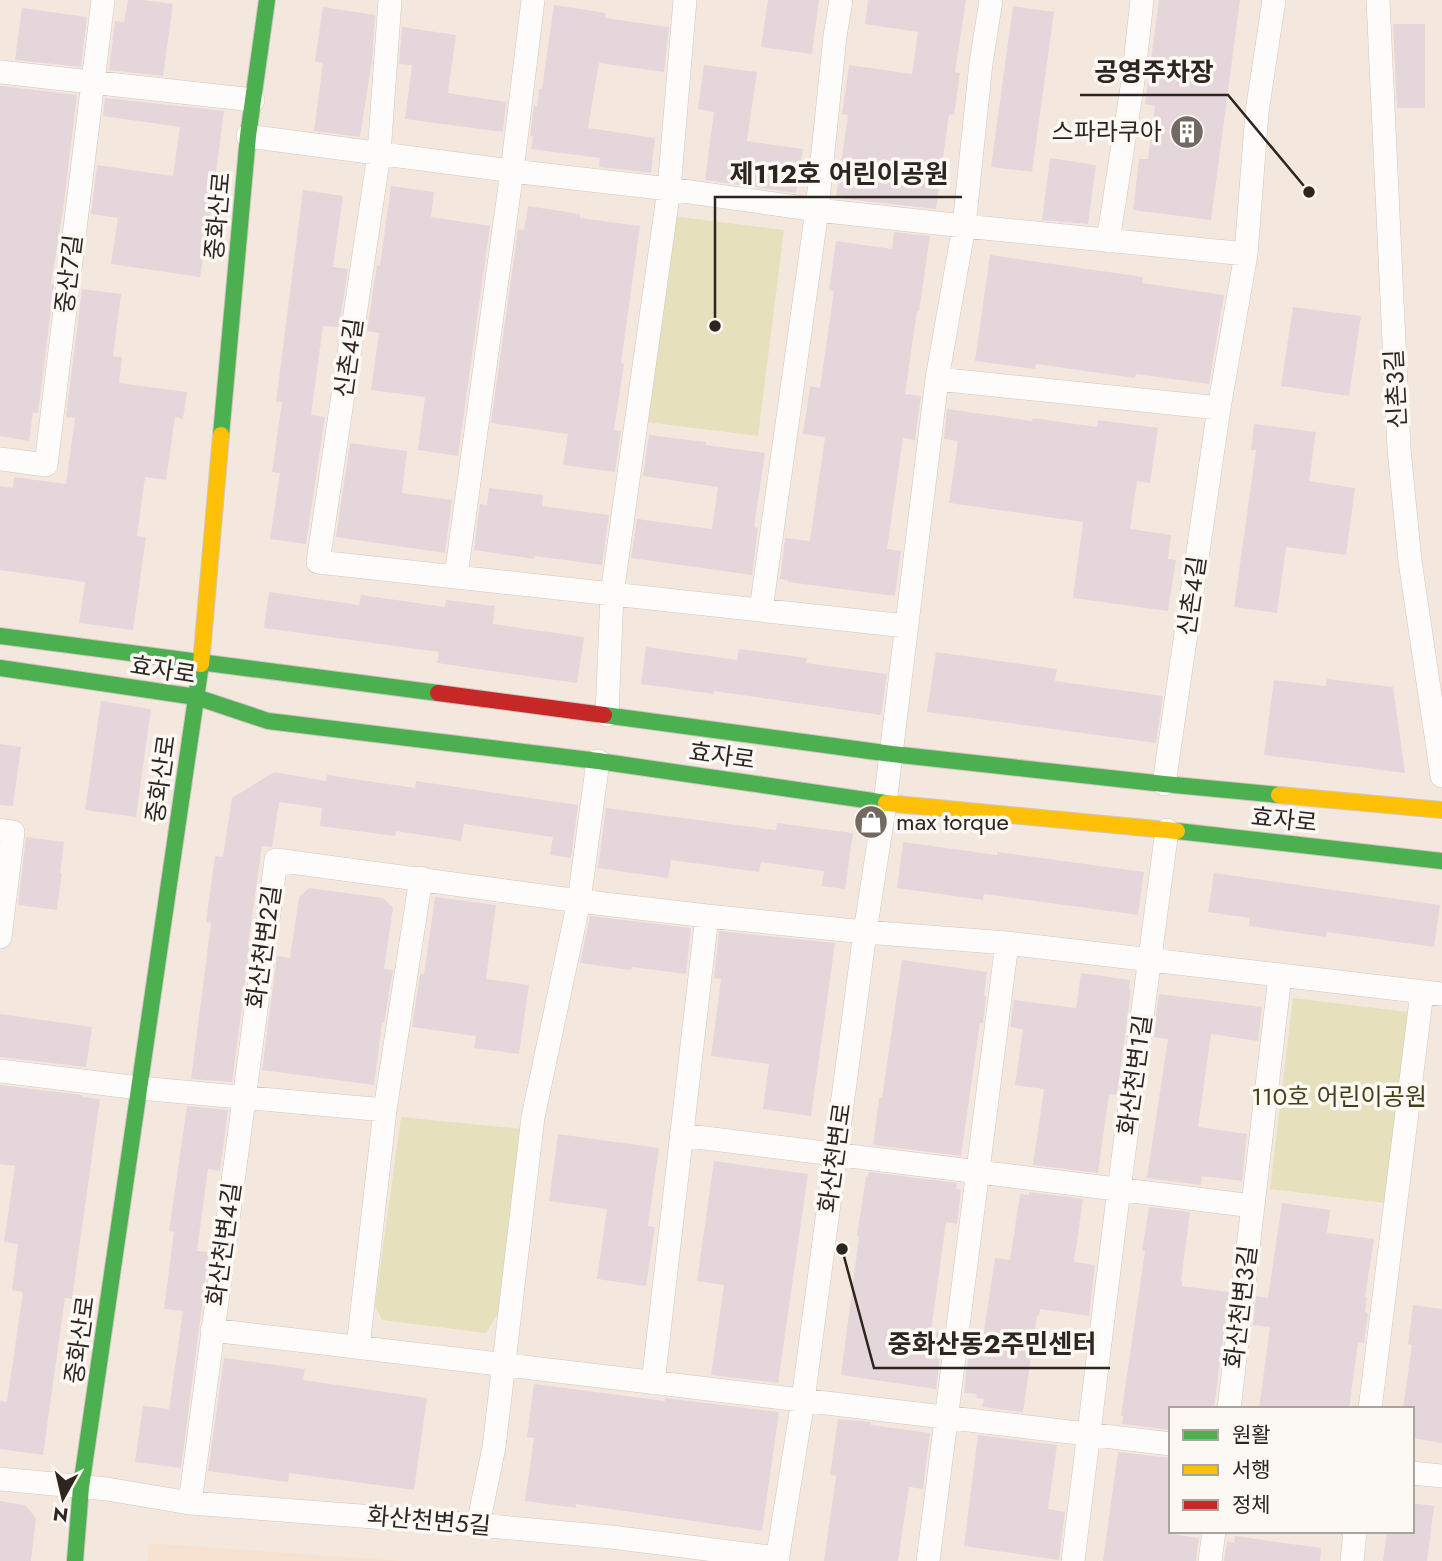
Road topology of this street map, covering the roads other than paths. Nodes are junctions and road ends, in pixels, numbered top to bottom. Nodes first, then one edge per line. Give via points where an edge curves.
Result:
1 (103, 0) edge
2 (267, 0) edge
3 (390, 0) edge
4 (533, 0) edge
5 (841, 0) edge
6 (991, 0) edge
7 (1142, 0) edge
8 (1274, 0) edge
9 (1378, 0) edge
10 (684, 4) edge
11 (0, 72) edge
12 (93, 83) junction
13 (253, 100) junction
14 (248, 136) junction
15 (379, 154) junction
16 (512, 171) junction
17 (668, 189) junction
18 (817, 210) junction
19 (964, 226) junction
20 (1108, 241) junction
21 (1246, 254) junction
22 (937, 379) junction
23 (1219, 408) junction
24 (0, 459) edge
25 (456, 576) junction
26 (612, 594) junction
27 (761, 610) junction
28 (906, 625) junction
29 (0, 636) edge
30 (201, 661) junction
31 (0, 668) edge
32 (196, 697) junction
33 (607, 715) junction
34 (891, 754) junction
35 (598, 761) junction
36 (1442, 776) edge
37 (1164, 784) junction
38 (885, 803) junction
39 (1442, 810) edge
40 (0, 830) edge
41 (1167, 830) junction
42 (1442, 858) edge
43 (421, 878) junction
44 (579, 901) junction
45 (707, 916) junction
46 (865, 932) junction
47 (0, 937) edge
48 (1007, 943) junction
49 (1150, 960) junction
50 (1280, 976) junction
51 (1432, 993) edge
52 (0, 1071) edge
53 (139, 1088) junction
54 (244, 1096) junction
55 (385, 1110) junction
56 (681, 1135) junction
57 (835, 1154) junction
58 (977, 1172) junction
59 (1119, 1189) junction
60 (1253, 1206) junction
61 (212, 1330) junction
62 (358, 1348) junction
63 (504, 1364) junction
64 (653, 1383) junction
65 (803, 1400) junction
66 (1229, 1407) edge
67 (1370, 1407) edge
68 (946, 1417) junction
69 (1089, 1434) junction
70 (1169, 1444) edge
71 (1414, 1473) edge
72 (1442, 1476) edge
73 (0, 1479) edge
74 (81, 1487) junction
75 (190, 1503) junction
76 (478, 1525) junction
77 (1214, 1533) edge
78 (1355, 1533) edge
79 (778, 1559) edge
80 (75, 1561) edge
81 (928, 1561) edge
82 (1073, 1561) edge
83 (1210, 1561) edge
84 (1352, 1561) edge

1 - 12 street, 중산7길
2 - 13 street, 중화산로
3 - 15 street, 신촌4길
4 - 16 street
5 - 18 street
6 - 19 street
7 - 20 street
8 - 21 street, 신촌4길 via 1257,112
9 - 36 street, 신촌3길 via 1399,449 1410,561
10 - 17 street
11 - 12 street
12 - 13 street
12 - 24 street, 중산7길 via 46,465
13 - 14 street, 중화산로
14 - 15 street
14 - 30 street, 중화산로
15 - 16 street
15 - 25 street, 신촌4길 via 318,562
16 - 17 street
16 - 25 street
17 - 18 street
17 - 26 street
18 - 19 street
18 - 27 street
19 - 20 street
19 - 22 street
20 - 21 street
21 - 23 street, 신촌4길
22 - 23 street
22 - 28 street
23 - 37 street, 신촌4길
25 - 26 street
26 - 27 street
26 - 33 street
27 - 28 street
28 - 34 street
29 - 30 street, 효자로
30 - 32 street, 중화산로
30 - 33 street, 효자로
31 - 32 street, 효자로
32 - 35 street, 효자로 via 268,720
32 - 53 street, 중화산로
33 - 34 street, 효자로
34 - 37 street, 효자로
34 - 38 street, 화산천변로
35 - 38 street, 효자로
35 - 44 street
37 - 39 street, 효자로
38 - 41 street, 효자로
38 - 46 street, 화산천변로
40 - 47 street via 13,832
41 - 42 street, 효자로
41 - 49 street, 화산천변1길
43 - 44 street, 화산천변2길
43 - 54 street, 화산천변2길 via 276,860
43 - 55 street
44 - 45 street, 화산천변2길
44 - 63 street via 533,1117
45 - 46 street, 화산천변2길
45 - 56 street
46 - 48 street
46 - 57 street, 화산천변로
48 - 49 street
48 - 58 street
49 - 50 street
49 - 59 street, 화산천변1길
50 - 51 street
50 - 60 street
51 - 67 street via 1391,1238
52 - 53 street
53 - 54 street
53 - 74 street, 중화산로
54 - 55 street
54 - 61 street, 화산천변4길
55 - 62 street
56 - 57 street
56 - 64 street
57 - 58 street
57 - 65 street, 화산천변로
58 - 59 street
58 - 68 street
59 - 60 street
59 - 69 street
60 - 66 street, 화산천변3길
61 - 62 street, 화산천변4길
61 - 75 street
62 - 63 street, 화산천변4길
63 - 64 street, 화산천변4길
63 - 76 street
64 - 65 street, 화산천변4길
65 - 68 street
65 - 79 street, 화산천변로
68 - 69 street
68 - 81 street
69 - 70 street
69 - 82 street
71 - 72 street
73 - 74 street, 화산천변5길
74 - 75 street, 화산천변5길
74 - 80 street, 중화산로
75 - 76 street, 화산천변5길
76 - 79 street, 화산천변5길
77 - 83 street
78 - 84 street

